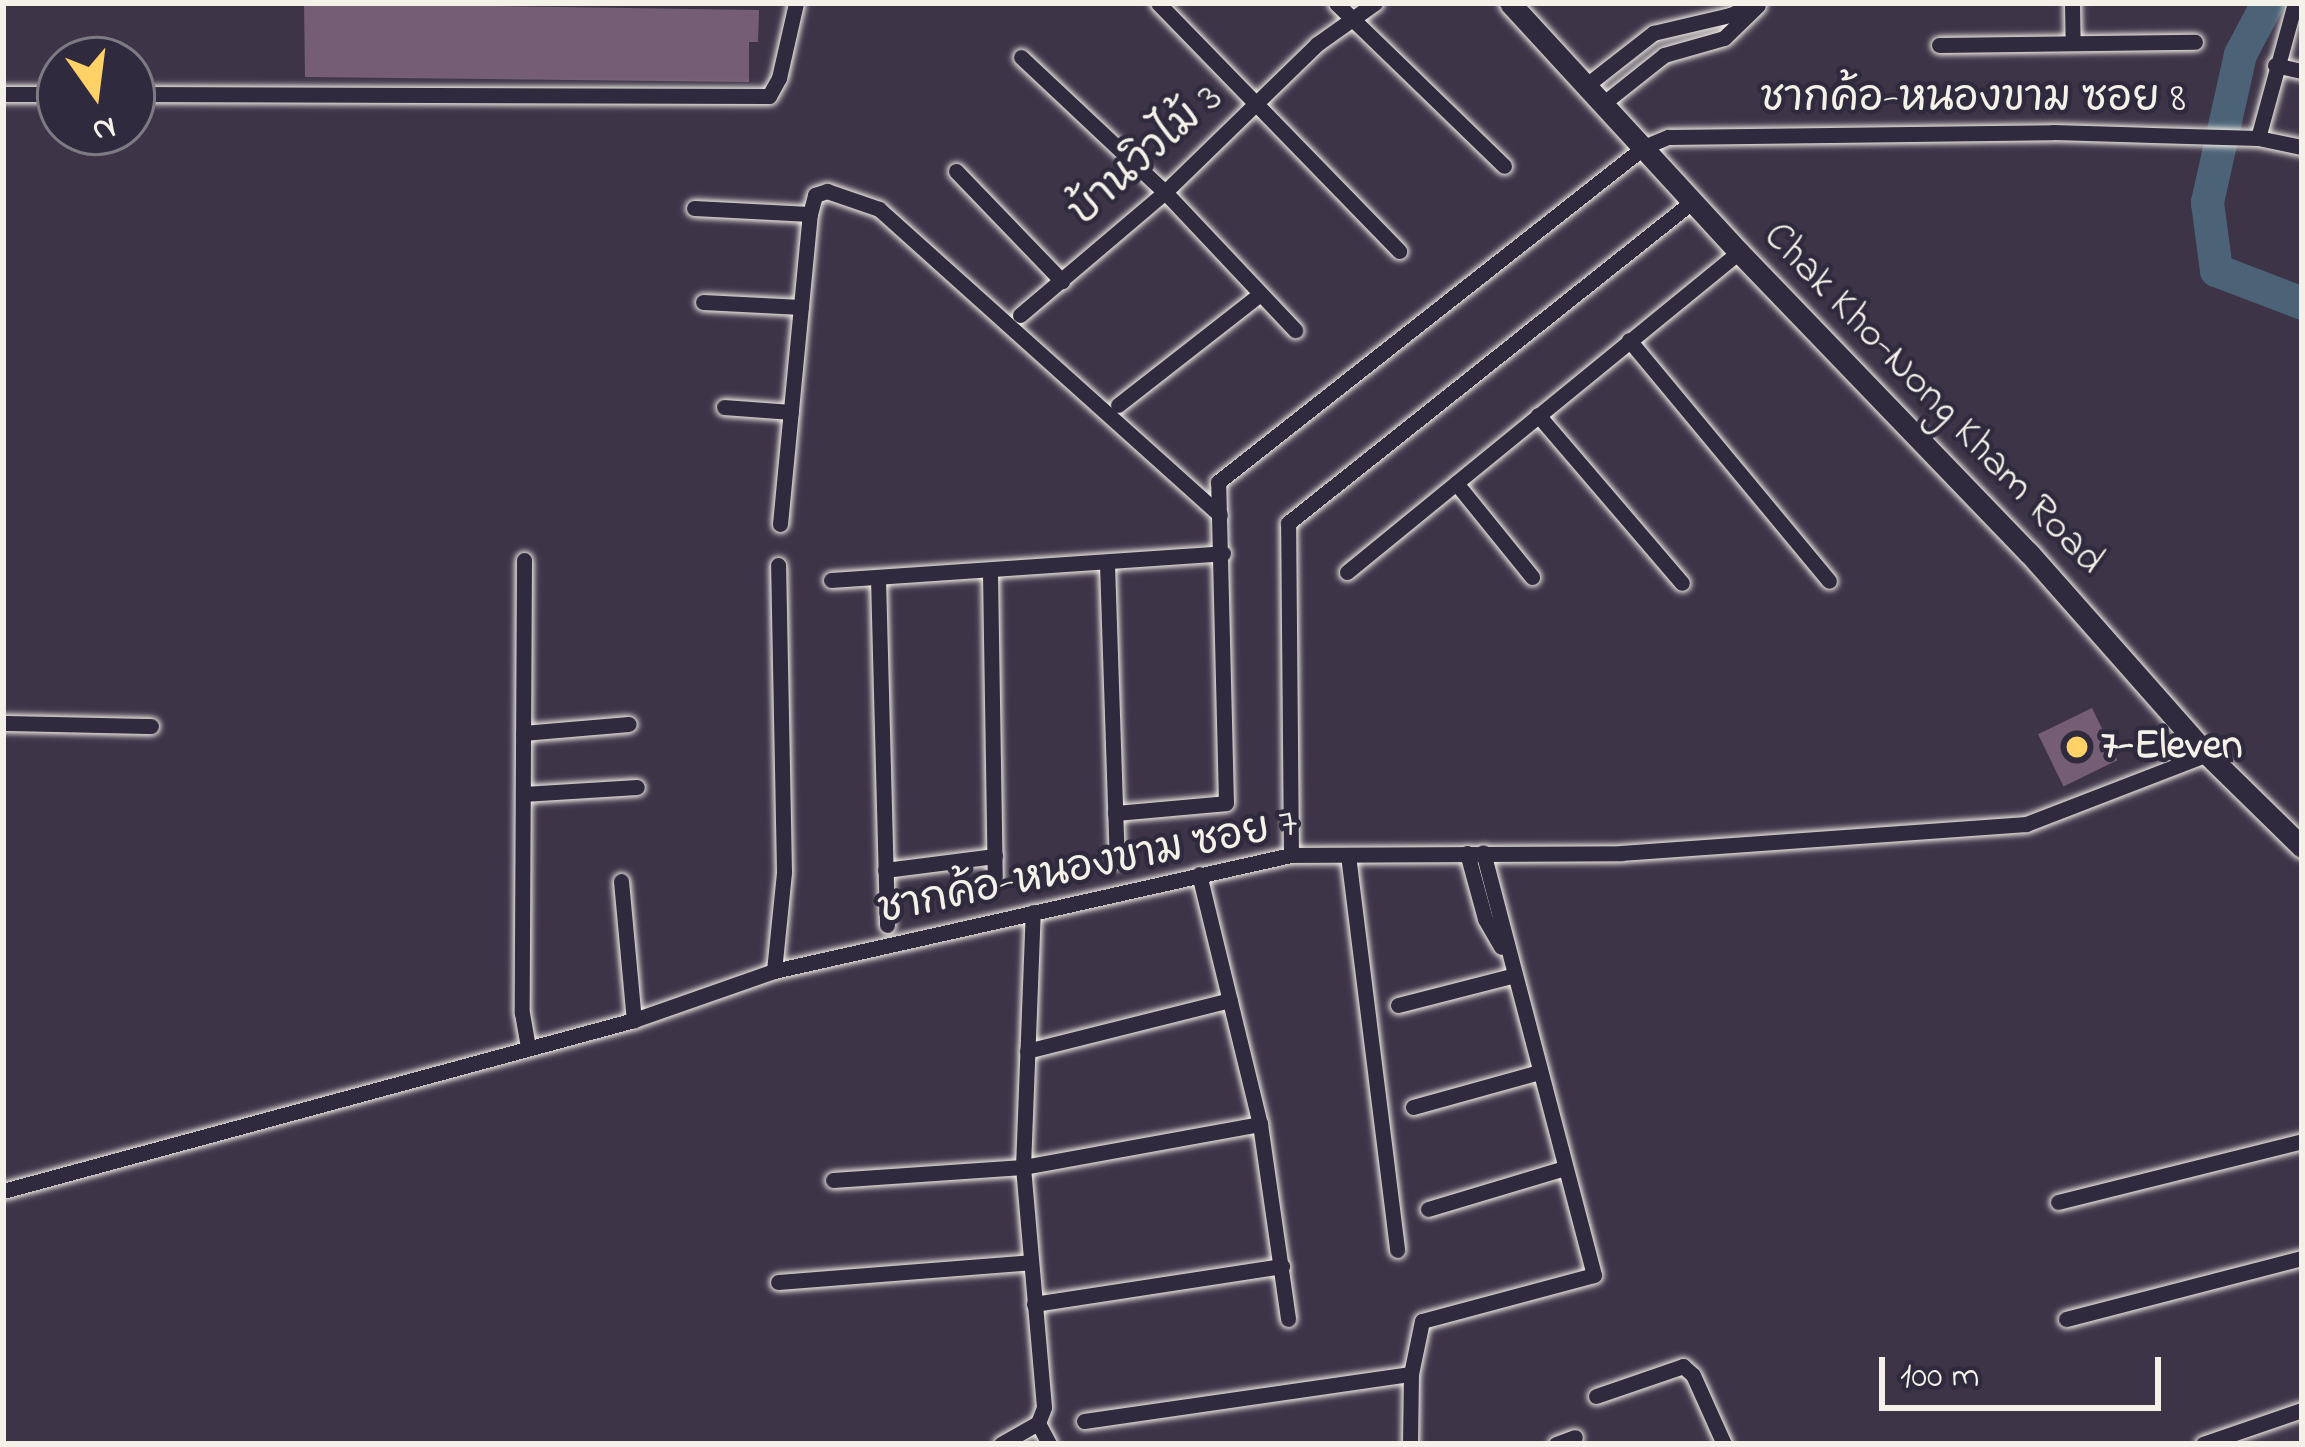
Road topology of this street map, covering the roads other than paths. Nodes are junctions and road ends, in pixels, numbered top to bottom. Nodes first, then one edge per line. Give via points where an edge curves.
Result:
1 (796, 3) edge
2 (1158, 3) edge
3 (1375, 3) edge
4 (1510, 3) edge
5 (1759, 3) edge
6 (2072, 3) edge
7 (2294, 3) edge
8 (1340, 4) edge
9 (1355, 21) junction
10 (2195, 42) dead end
11 (2073, 43) junction
12 (1317, 44) junction
13 (1939, 45) dead end
14 (1021, 57) dead end
15 (2275, 65) junction
16 (2302, 71) edge
17 (1588, 84) junction
18 (3, 94) edge
19 (36, 94) edge
20 (156, 94) edge
21 (1605, 102) junction
22 (1258, 103) junction
23 (2258, 138) junction
24 (1644, 147) junction
25 (2302, 147) edge
26 (1504, 166) dead end
27 (956, 171) dead end
28 (1165, 192) junction
29 (1693, 201) junction
30 (694, 208) dead end
31 (810, 214) junction
32 (1399, 251) dead end
33 (1739, 252) junction
34 (1062, 281) junction
35 (1260, 294) junction
36 (703, 302) dead end
37 (801, 307) junction
38 (1020, 315) dead end
39 (1295, 331) dead end
40 (1629, 340) junction
41 (1118, 405) dead end
42 (724, 407) dead end
43 (791, 412) junction
44 (1538, 415) junction
45 (1456, 483) junction
46 (1220, 514) junction
47 (780, 524) dead end
48 (1223, 553) junction
49 (524, 560) dead end
50 (1107, 564) junction
51 (778, 565) dead end
52 (1347, 572) dead end
53 (990, 573) junction
54 (1532, 577) dead end
55 (878, 578) junction
56 (831, 580) dead end
57 (1828, 581) dead end
58 (1682, 583) dead end
59 (3, 723) edge
60 (629, 724) dead end
61 (151, 726) dead end
62 (523, 733) junction
63 (2207, 754) junction
64 (637, 787) dead end
65 (523, 794) junction
66 (1115, 813) junction
67 (2302, 847) edge
68 (1475, 853) junction
69 (1291, 855) junction
70 (1348, 855) junction
71 (995, 856) junction
72 (1117, 861) dead end
73 (885, 870) junction
74 (1199, 874) junction
75 (995, 877) dead end
76 (621, 881) dead end
77 (1033, 912) junction
78 (886, 925) dead end
79 (774, 971) junction
80 (1511, 976) junction
81 (1230, 1000) junction
82 (1398, 1005) dead end
83 (634, 1020) junction
84 (528, 1048) junction
85 (1028, 1051) junction
86 (1539, 1072) junction
87 (1414, 1107) dead end
88 (1260, 1124) junction
89 (2302, 1141) edge
90 (1023, 1167) junction
91 (1565, 1168) junction
92 (833, 1180) dead end
93 (3, 1191) edge
94 (2058, 1202) dead end
95 (1428, 1209) dead end
96 (1397, 1250) dead end
97 (2302, 1258) edge
98 (1030, 1262) junction
99 (1282, 1266) junction
100 (778, 1282) dead end
101 (1034, 1304) junction
102 (1288, 1318) dead end
103 (2066, 1319) dead end
104 (1412, 1373) junction
105 (1596, 1396) dead end
106 (2302, 1410) edge
107 (1084, 1421) dead end
108 (1038, 1423) junction
109 (1574, 1437) dead end
110 (1000, 1444) edge
111 (1049, 1444) edge
112 (1410, 1444) edge
113 (1556, 1444) edge
114 (1724, 1444) edge
115 (2203, 1444) edge

1 - 20 street via 769,96
2 - 22 street
3 - 9 street, บ้านวิวไม้ 3
4 - 17 street, Chak Kho-Nong Kham Road
5 - 17 street via 1653,33
5 - 21 street via 1724,38 1664,55
6 - 11 street
7 - 15 street
8 - 9 street
8 - 12 street, บ้านวิวไม้ 3
9 - 12 street, บ้านวิวไม้ 3
9 - 26 street
10 - 11 street
11 - 13 street
12 - 22 street, บ้านวิวไม้ 3
14 - 28 street
15 - 16 street
15 - 23 street
17 - 21 street, Chak Kho-Nong Kham Road
18 - 19 street
21 - 24 street, Chak Kho-Nong Kham Road
22 - 28 street, บ้านวิวไม้ 3
22 - 32 street
23 - 24 street, ชากค้อ-หนองขาม ซอย 8 via 1668,136
23 - 25 street, ชากค้อ-หนองขาม ซอย 8
24 - 29 street, Chak Kho-Nong Kham Road
24 - 46 street via 1217,482
27 - 34 street
28 - 34 street, บ้านวิวไม้ 3
28 - 35 street
29 - 33 street, Chak Kho-Nong Kham Road
29 - 69 street via 1288,523
30 - 31 street
31 - 37 street
31 - 46 street via 819,192 879,209
33 - 40 street
33 - 63 street, Chak Kho-Nong Kham Road via 2029,553
34 - 38 street, บ้านวิวไม้ 3
35 - 39 street
35 - 41 street
36 - 37 street
37 - 43 street
40 - 44 street
40 - 57 street
42 - 43 street
43 - 47 street
44 - 45 street
44 - 58 street
45 - 52 street
45 - 54 street
46 - 48 street
48 - 50 street
48 - 66 street via 1226,803
49 - 62 street
50 - 53 street
50 - 66 street
51 - 79 street via 784,872
53 - 55 street
53 - 71 street
55 - 56 street
55 - 73 street
59 - 61 street
60 - 62 street
62 - 65 street
63 - 67 street, Chak Kho-Nong Kham Road
63 - 68 street, ชากค้อ-หนองขาม ซอย 7 via 2026,824 1621,853
64 - 65 street
65 - 84 street
66 - 72 street
68 - 70 street, ชากค้อ-หนองขาม ซอย 7
68 - 80 street
69 - 70 street, ชากค้อ-หนองขาม ซอย 7
69 - 74 street, ชากค้อ-หนองขาม ซอย 7
70 - 96 street
71 - 73 street
71 - 75 street
73 - 78 street
74 - 77 street, ชากค้อ-หนองขาม ซอย 7
74 - 81 street
76 - 83 street
77 - 79 street, ชากค้อ-หนองขาม ซอย 7
77 - 85 street
79 - 83 street, ชากค้อ-หนองขาม ซอย 7
80 - 82 street
80 - 86 street
81 - 85 street
81 - 88 street
83 - 84 street, ชากค้อ-หนองขาม ซอย 7
84 - 93 street, ชากค้อ-หนองขาม ซอย 7
85 - 90 street
86 - 87 street
86 - 91 street
88 - 90 street
88 - 99 street
89 - 94 street
90 - 92 street
90 - 98 street
91 - 95 street
91 - 104 street via 1594,1275 1422,1321
97 - 103 street
98 - 100 street
98 - 101 street
99 - 101 street
99 - 102 street
101 - 108 street via 1044,1407
104 - 107 street
104 - 112 street
105 - 114 street via 1683,1366
106 - 115 street
108 - 110 street
108 - 111 street
109 - 113 street

